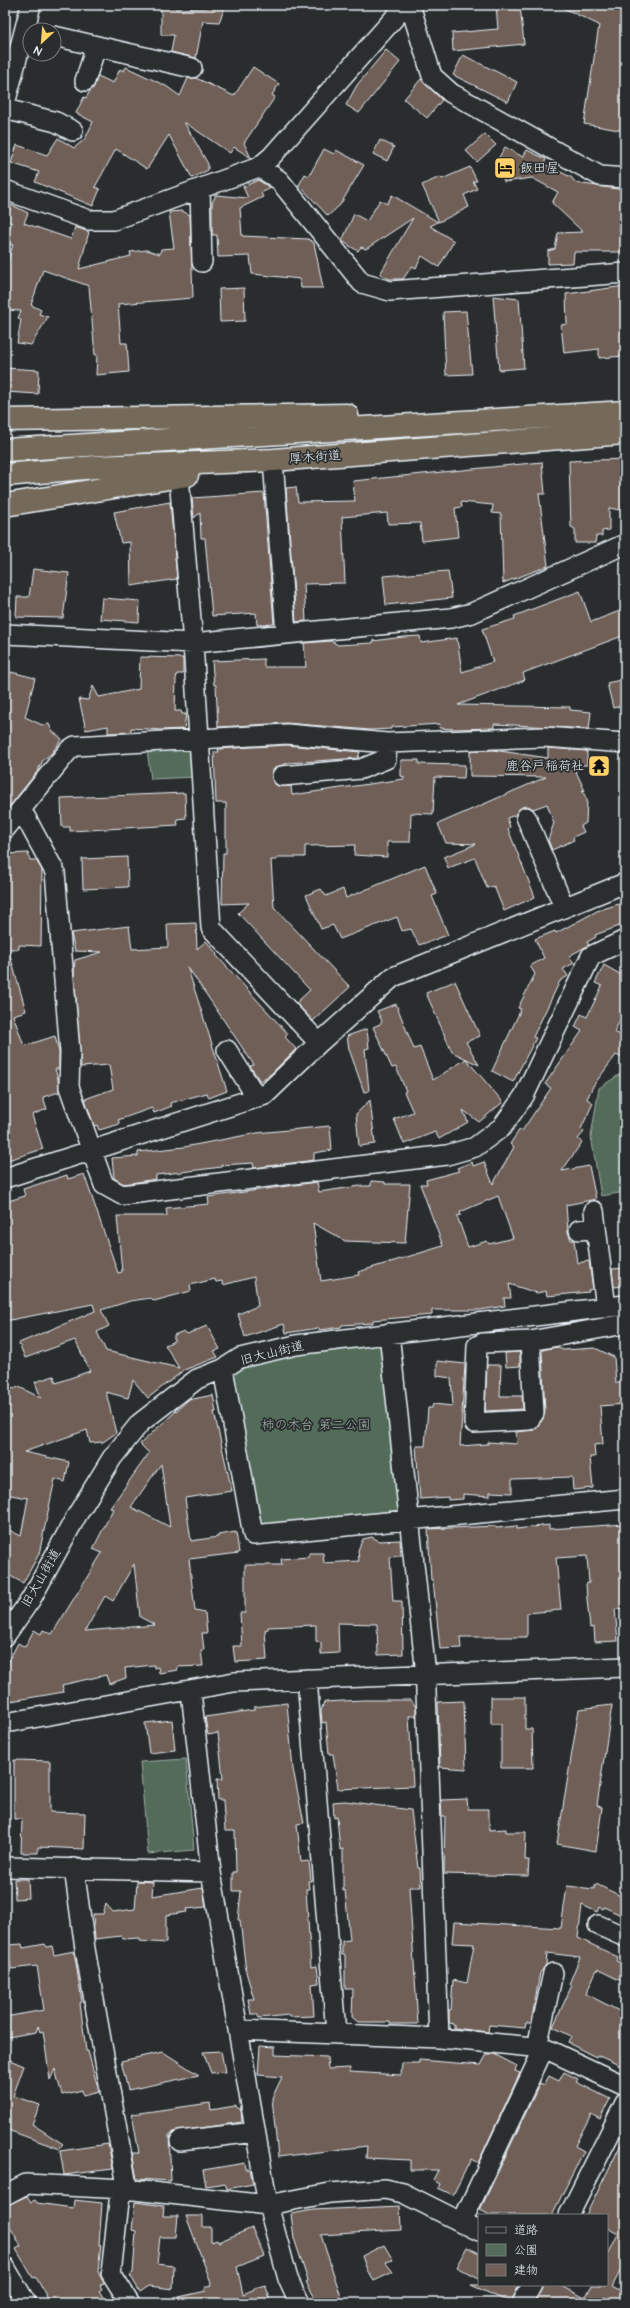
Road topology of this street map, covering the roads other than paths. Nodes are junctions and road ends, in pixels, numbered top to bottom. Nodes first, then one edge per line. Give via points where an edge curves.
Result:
1 (31, 5) edge
2 (410, 5) edge
3 (29, 22) edge
4 (62, 38) edge
5 (96, 47) junction
6 (22, 49) edge
7 (192, 68) dead end
8 (85, 82) dead end
9 (5, 104) edge
10 (5, 110) edge
11 (73, 131) dead end
12 (259, 167) junction
13 (625, 178) edge
14 (200, 189) junction
15 (5, 190) edge
16 (202, 262) dead end
17 (625, 273) edge
18 (625, 412) edge
19 (566, 416) junction
20 (5, 420) edge
21 (625, 433) edge
22 (5, 450) edge
23 (273, 460) junction
24 (5, 475) edge
25 (179, 477) junction
26 (5, 505) edge
27 (625, 544) edge
28 (5, 634) edge
29 (286, 634) junction
30 (193, 642) junction
31 (198, 740) junction
32 (387, 743) junction
33 (625, 743) edge
34 (282, 776) dead end
35 (21, 811) junction
36 (535, 825) dead end
37 (5, 829) edge
38 (625, 883) edge
39 (564, 907) junction
40 (625, 940) edge
41 (319, 1043) junction
42 (227, 1050) dead end
43 (257, 1098) junction
44 (92, 1151) junction
45 (5, 1178) edge
46 (590, 1223) dead end
47 (625, 1306) edge
48 (606, 1308) junction
49 (625, 1324) edge
50 (389, 1333) junction
51 (530, 1341) junction
52 (223, 1369) junction
53 (625, 1499) edge
54 (408, 1520) junction
55 (5, 1636) edge
56 (625, 1667) edge
57 (425, 1674) junction
58 (306, 1679) junction
59 (190, 1692) junction
60 (5, 1723) edge
61 (5, 1867) edge
62 (74, 1868) junction
63 (211, 1872) junction
64 (598, 1925) dead end
65 (625, 1937) edge
66 (553, 1973) dead end
67 (239, 2030) junction
68 (336, 2033) junction
69 (440, 2038) junction
70 (541, 2048) junction
71 (625, 2086) edge
72 (625, 2103) edge
73 (255, 2132) junction
74 (180, 2141) dead end
75 (125, 2189) junction
76 (5, 2195) edge
77 (268, 2205) junction
78 (570, 2214) edge
79 (462, 2222) junction
80 (478, 2230) edge
81 (5, 2267) edge
82 (531, 2286) edge
83 (26, 2303) edge
84 (130, 2303) edge
85 (299, 2303) edge
86 (522, 2303) edge

1 - 3 street
2 - 12 street via 397,15 272,157
2 - 13 street via 432,76 451,93 600,176
4 - 5 street
5 - 7 street
5 - 8 street
6 - 9 street
10 - 11 street via 56,122
12 - 14 street
12 - 17 street via 279,180 362,283 390,291
14 - 15 street via 114,220 89,220
14 - 16 street
18 - 19 highway, 厚木街道
19 - 20 highway via 461,414
19 - 22 highway, 厚木街道
21 - 23 highway, 厚木街道
23 - 24 highway, 厚木街道 via 96,467
23 - 25 highway
23 - 29 street
25 - 26 highway
25 - 30 street
27 - 29 street via 472,613 451,618
28 - 30 street
29 - 30 street
30 - 31 street
31 - 32 street via 287,734
31 - 35 street via 75,746 69,750
31 - 41 street via 211,928
32 - 33 street via 545,736
32 - 34 street via 386,759 373,766 356,770
35 - 37 street
35 - 44 street via 55,872 70,1052 69,1087
36 - 39 street
38 - 39 street
39 - 41 street via 393,977
40 - 44 street via 591,956 524,1096 502,1128 475,1147 447,1155 122,1195 104,1184
41 - 43 street via 265,1095
42 - 43 street
43 - 44 street
44 - 45 street
46 - 48 street
47 - 48 street, 旧大山街道
48 - 50 street, 旧大山街道
49 - 51 street
50 - 52 street, 旧大山街道 via 296,1345 240,1358
50 - 54 street
51 - 51 street via 483,1343 477,1346 474,1423 529,1420 534,1413
52 - 54 street via 253,1535
52 - 55 street, 旧大山街道 via 198,1379 140,1423 112,1458 91,1491 30,1599
53 - 54 street
54 - 57 street
56 - 57 street
57 - 58 street
57 - 69 street
58 - 59 street via 234,1682
58 - 68 street
59 - 60 street
59 - 63 street
61 - 62 street
62 - 63 street
62 - 75 street via 85,1949 126,2180
63 - 67 street
64 - 65 street
66 - 70 street
67 - 68 street
67 - 73 street
68 - 69 street
69 - 70 street
70 - 71 street
70 - 79 street
72 - 78 street
73 - 74 street
73 - 77 street
75 - 76 street via 26,2184
75 - 77 street
75 - 84 street via 119,2202 111,2273
77 - 79 street via 330,2193 385,2189 403,2193
77 - 85 street via 288,2279
79 - 80 street
81 - 83 street
82 - 86 street

